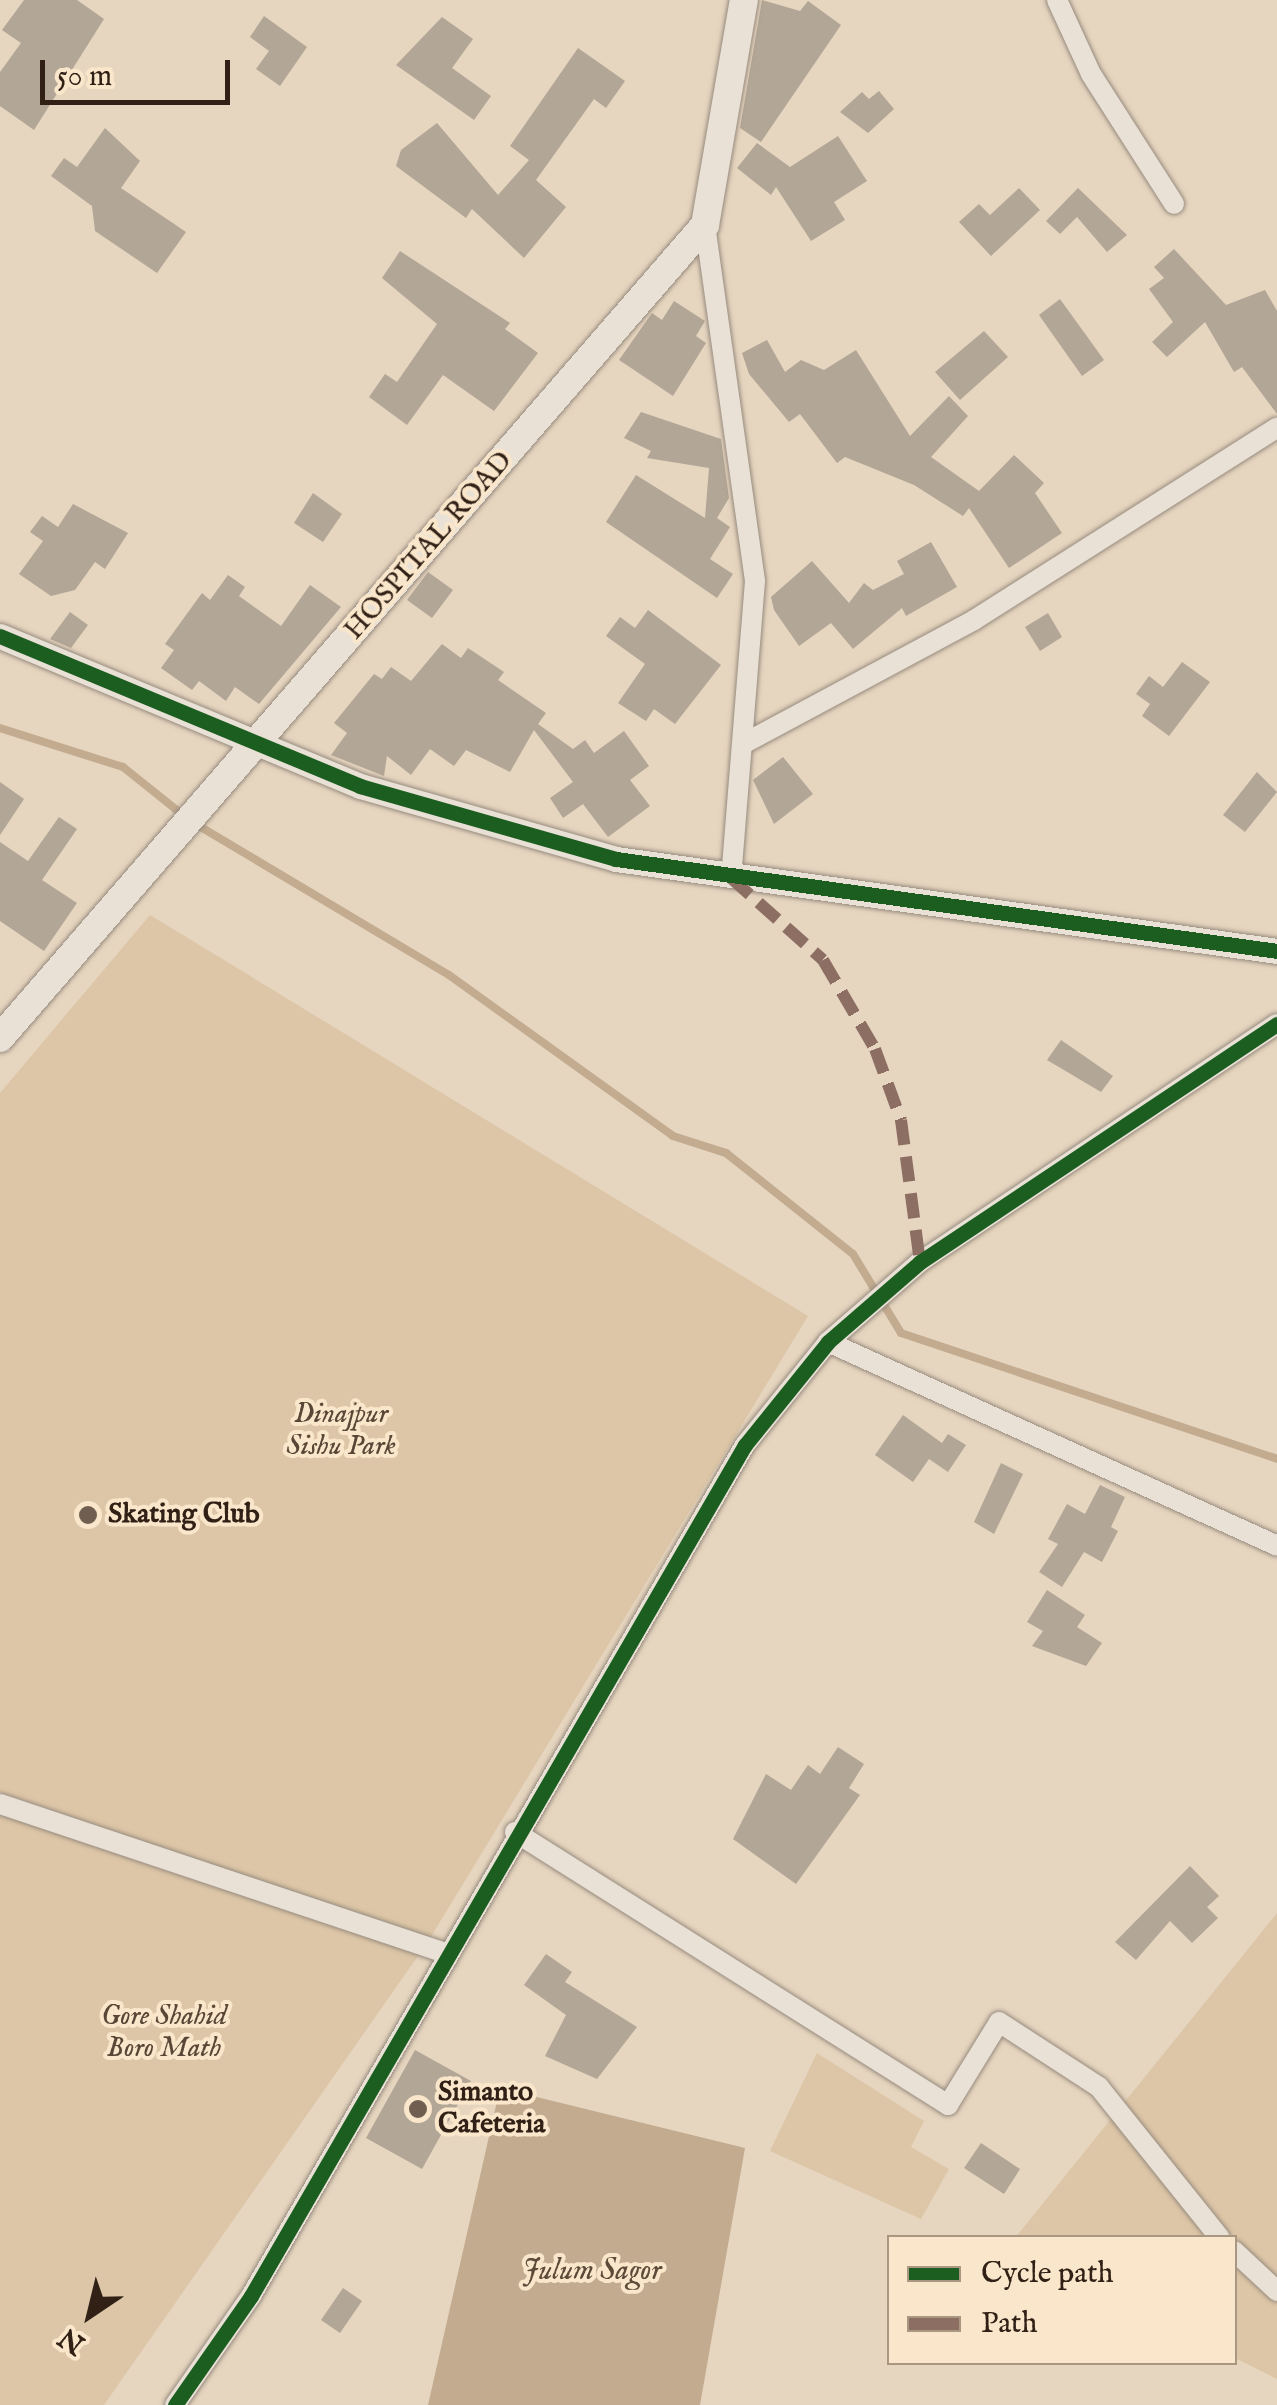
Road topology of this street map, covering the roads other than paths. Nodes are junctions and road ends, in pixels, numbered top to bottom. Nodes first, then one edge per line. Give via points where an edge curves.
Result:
1 (744, 0) edge
2 (1057, 0) edge
3 (1174, 204) dead end
4 (706, 225) junction
5 (1277, 428) edge
6 (0, 636) edge
7 (258, 744) junction
8 (743, 744) junction
9 (732, 878) junction
10 (1277, 951) edge
11 (1277, 1024) edge
12 (0, 1038) edge
13 (828, 1342) junction
14 (1277, 1546) edge
15 (0, 1804) edge
16 (515, 1832) junction
17 (446, 1954) junction
18 (1218, 2235) edge
19 (1237, 2255) edge
20 (1277, 2291) edge
21 (175, 2405) edge

1 - 4 main road
2 - 3 street via 1091,74
4 - 7 main road, HOSPITAL ROAD
4 - 8 street via 756,580
5 - 8 street via 974,620
6 - 7 street
7 - 9 street via 378,792 616,858
7 - 12 main road, HOSPITAL ROAD
8 - 9 street
9 - 10 street
11 - 13 street via 896,1283
13 - 14 street
13 - 16 street via 745,1444
15 - 17 street
16 - 17 street
16 - 18 street via 948,2105 999,2022 1098,2087
17 - 21 street via 251,2296
19 - 20 street

